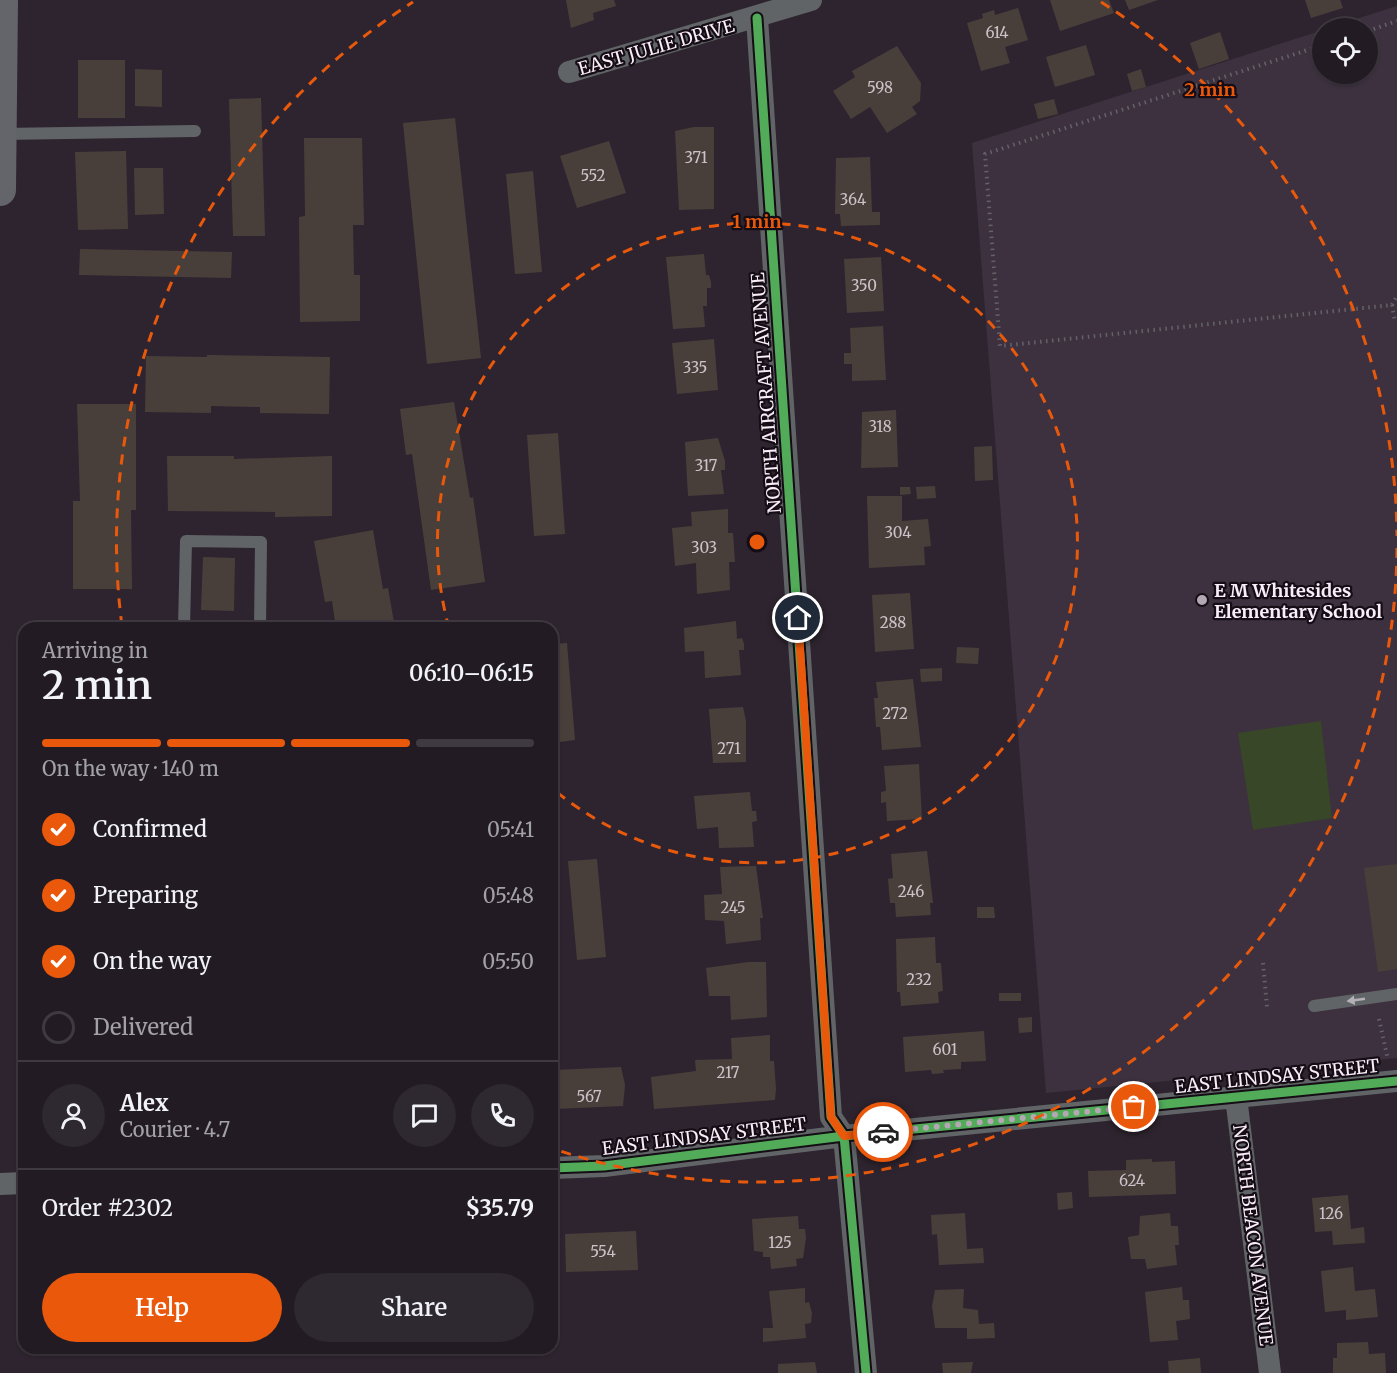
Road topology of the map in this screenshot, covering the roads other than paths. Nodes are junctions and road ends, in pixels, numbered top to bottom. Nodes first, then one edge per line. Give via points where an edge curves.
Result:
1 (2, 0) edge
2 (811, 0) edge
3 (757, 18) junction
4 (569, 72) dead end
5 (195, 131) dead end
6 (1, 134) edge
7 (0, 190) edge
8 (184, 622) edge
9 (260, 622) edge
10 (1397, 994) edge
11 (1314, 1005) dead end
12 (1393, 1075) edge
13 (1236, 1097) junction
14 (844, 1136) junction
15 (558, 1168) edge
16 (18, 1183) edge
17 (0, 1184) edge
18 (866, 1373) edge
19 (1270, 1373) edge

1 - 6 main road
2 - 3 street, EAST JULIE DRIVE
3 - 4 street, EAST JULIE DRIVE
3 - 14 street, NORTH AIRCRAFT AVENUE via 831,1117
5 - 6 lane
6 - 7 main road
8 - 9 lane via 186,541 261,543
10 -> 11 lane
12 - 13 street, EAST LINDSAY STREET
13 - 14 street, EAST LINDSAY STREET
13 - 19 street, NORTH BEACON AVENUE
14 - 15 street, EAST LINDSAY STREET via 604,1166
14 - 18 street, NORTH AIRCRAFT AVENUE
16 - 17 street

